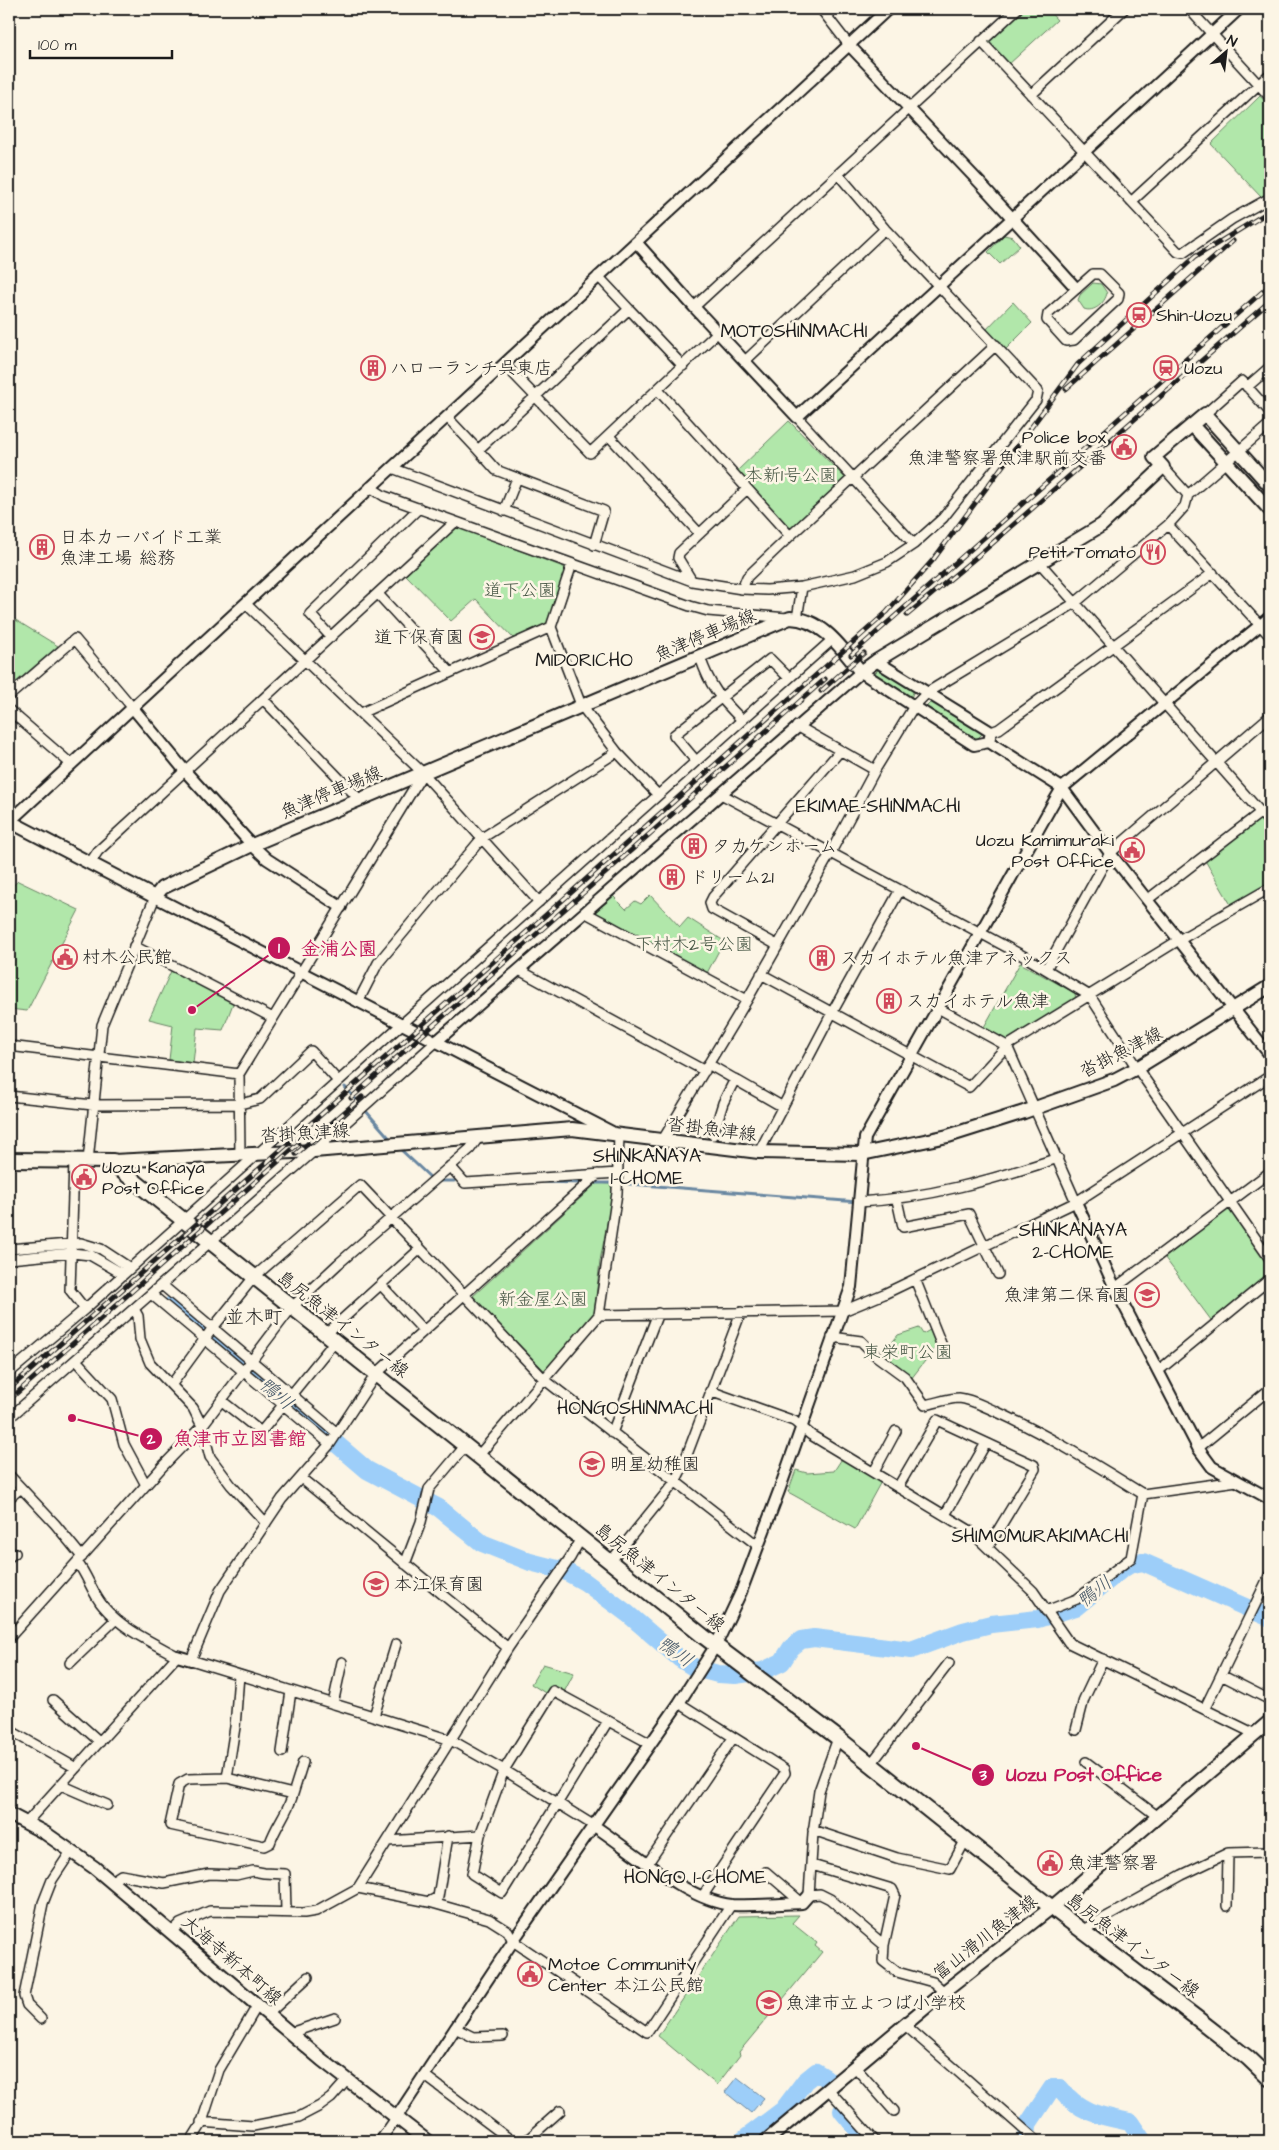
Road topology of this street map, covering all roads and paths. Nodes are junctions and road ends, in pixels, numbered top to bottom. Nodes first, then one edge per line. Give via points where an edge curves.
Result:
1 (821, 9) edge
2 (888, 9) edge
3 (1017, 9) edge
4 (1124, 9) edge
5 (1189, 9) edge
6 (1239, 9) edge
7 (1212, 34) junction
8 (981, 41) junction
9 (849, 45) junction
10 (1270, 74) edge
11 (1259, 85) junction
12 (1030, 95) junction
13 (1270, 97) edge
14 (908, 108) junction
15 (1084, 151) junction
16 (838, 174) junction
17 (1270, 198) edge
18 (1131, 202) junction
19 (1012, 218) junction
20 (885, 229) junction
21 (636, 242) junction
22 (598, 276) junction
23 (939, 286) junction
24 (1076, 288) junction
25 (694, 307) junction
26 (628, 309) junction
27 (718, 332) junction
28 (996, 344) junction
29 (745, 362) junction
30 (504, 364) junction
31 (683, 366) junction
32 (1270, 366) edge
33 (1247, 387) junction
34 (658, 390) junction
35 (535, 396) junction
36 (1270, 412) edge
37 (1205, 414) junction
38 (447, 417) junction
39 (797, 417) junction
40 (1270, 424) edge
41 (1192, 425) junction
42 (609, 436) junction
43 (478, 450) junction
44 (1239, 451) junction
45 (1226, 462) junction
46 (1163, 467) junction
47 (392, 468) junction
48 (517, 478) junction
49 (852, 478) junction
50 (1270, 486) edge
51 (370, 487) junction
52 (746, 490) junction
53 (1188, 495) junction
54 (418, 508) junction
55 (1270, 510) edge
56 (504, 511) junction
57 (455, 522) junction
58 (1168, 525) junction
59 (699, 533) junction
60 (790, 536) junction
61 (914, 544) junction
62 (594, 545) junction
63 (1040, 562) junction
64 (572, 564) junction
65 (1213, 573) junction
66 (692, 581) junction
67 (802, 587) junction
68 (742, 589) junction
69 (378, 594) junction
70 (246, 604) junction
71 (1075, 604) junction
72 (1270, 617) edge
73 (793, 619) junction
74 (1260, 625) junction
75 (551, 628) junction
76 (1270, 636) edge
77 (331, 637) junction
78 (833, 639) junction
79 (1113, 645) junction
80 (700, 657) junction
81 (305, 660) junction
82 (876, 660) junction
83 (450, 672) junction
84 (861, 672) junction
85 (790, 678) junction
86 (928, 692) junction
87 (9, 696) edge
88 (263, 699) junction
89 (721, 699) junction
90 (1165, 704) junction
91 (581, 705) junction
92 (914, 706) junction
93 (132, 707) junction
94 (9, 710) edge
95 (360, 713) junction
96 (1270, 716) edge
97 (742, 720) junction
98 (797, 726) junction
99 (990, 737) junction
100 (840, 751) junction
101 (617, 752) junction
102 (696, 761) junction
103 (1216, 761) junction
104 (71, 764) junction
105 (875, 770) junction
106 (185, 771) junction
107 (423, 773) junction
108 (1062, 788) junction
109 (721, 794) junction
110 (658, 795) junction
111 (359, 800) junction
112 (1260, 813) junction
113 (9, 822) edge
114 (1270, 823) edge
115 (777, 824) junction
116 (482, 838) junction
117 (252, 845) junction
118 (831, 852) junction
119 (1110, 853) junction
120 (90, 864) junction
121 (1270, 888) edge
122 (900, 890) junction
123 (155, 897) junction
124 (1147, 900) junction
125 (539, 902) junction
126 (341, 907) junction
127 (586, 913) junction
128 (979, 934) junction
129 (1179, 940) junction
130 (777, 945) junction
131 (134, 946) junction
132 (1046, 969) junction
133 (519, 970) junction
134 (301, 973) junction
135 (761, 974) junction
136 (1270, 986) edge
137 (1090, 996) junction
138 (746, 1000) junction
139 (358, 1002) junction
140 (938, 1008) junction
141 (1234, 1008) junction
142 (832, 1011) junction
143 (273, 1018) junction
144 (402, 1024) junction
145 (437, 1041) junction
146 (9, 1046) edge
147 (1007, 1046) junction
148 (911, 1055) junction
149 (1270, 1055) edge
150 (99, 1058) junction
151 (706, 1067) junction
152 (1137, 1068) junction
153 (239, 1074) junction
154 (1270, 1076) edge
155 (735, 1079) junction
156 (338, 1081) junction
157 (9, 1096) edge
158 (240, 1104) junction
159 (93, 1105) junction
160 (783, 1107) junction
161 (1035, 1108) junction
162 (1184, 1132) junction
163 (713, 1135) dead end
164 (619, 1136) junction
165 (478, 1138) junction
166 (662, 1141) junction
167 (314, 1151) junction
168 (759, 1152) junction
169 (259, 1154) junction
170 (862, 1154) junction
171 (240, 1155) junction
172 (1058, 1158) junction
173 (9, 1160) edge
174 (88, 1161) junction
175 (113, 1161) junction
176 (74, 1162) junction
177 (450, 1166) junction
178 (618, 1172) junction
179 (1270, 1172) edge
180 (598, 1174) junction
181 (897, 1200) junction
182 (1231, 1201) junction
183 (858, 1202) junction
184 (1076, 1202) junction
185 (392, 1218) junction
186 (184, 1220) junction
187 (210, 1241) junction
188 (985, 1246) junction
189 (9, 1248) edge
190 (72, 1249) junction
191 (420, 1249) junction
192 (9, 1259) edge
193 (1270, 1259) edge
194 (126, 1271) junction
195 (998, 1274) dead end
196 (254, 1277) junction
197 (915, 1279) junction
198 (1270, 1279) edge
199 (162, 1285) junction
200 (381, 1285) junction
201 (1115, 1288) junction
202 (151, 1294) junction
203 (464, 1296) junction
204 (292, 1307) junction
205 (85, 1309) junction
206 (134, 1309) junction
207 (843, 1311) junction
208 (740, 1312) junction
209 (658, 1313) junction
210 (599, 1316) junction
211 (424, 1330) junction
212 (208, 1334) junction
213 (832, 1337) junction
214 (331, 1338) junction
215 (942, 1346) dead end
216 (76, 1360) junction
217 (252, 1361) junction
218 (1158, 1371) junction
219 (243, 1372) junction
220 (9, 1373) edge
221 (376, 1374) junction
222 (545, 1380) junction
223 (172, 1384) junction
224 (1270, 1389) edge
225 (710, 1391) junction
226 (292, 1394) junction
227 (222, 1401) junction
228 (283, 1405) junction
229 (9, 1418) edge
230 (202, 1426) junction
231 (801, 1427) junction
232 (896, 1431) dead end
233 (337, 1433) junction
234 (612, 1433) junction
235 (330, 1444) junction
236 (986, 1444) junction
237 (466, 1445) junction
238 (1198, 1448) junction
239 (479, 1456) junction
240 (874, 1472) junction
241 (9, 1476) edge
242 (301, 1478) junction
243 (1237, 1481) junction
244 (675, 1482) junction
245 (146, 1485) junction
246 (898, 1487) junction
247 (21, 1488) junction
248 (1143, 1494) junction
249 (1269, 1497) edge
250 (9, 1498) edge
251 (945, 1515) junction
252 (266, 1523) junction
253 (582, 1538) junction
254 (757, 1545) junction
255 (988, 1547) junction
256 (80, 1560) junction
257 (611, 1561) junction
258 (405, 1564) junction
259 (1270, 1574) edge
260 (1046, 1611) junction
261 (116, 1619) junction
262 (9, 1638) edge
263 (396, 1644) dead end
264 (716, 1645) junction
265 (508, 1648) junction
266 (177, 1656) junction
267 (1103, 1659) junction
268 (192, 1660) junction
269 (342, 1662) dead end
270 (70, 1663) dead end
271 (950, 1663) dead end
272 (239, 1675) junction
273 (1221, 1675) junction
274 (291, 1691) junction
275 (53, 1700) dead end
276 (1270, 1700) edge
277 (679, 1703) junction
278 (333, 1704) junction
279 (1205, 1708) junction
280 (374, 1716) junction
281 (608, 1721) junction
282 (1270, 1721) edge
283 (9, 1730) edge
284 (1076, 1730) dead end
285 (1255, 1734) junction
286 (733, 1738) junction
287 (838, 1738) junction
288 (451, 1740) junction
289 (100, 1742) junction
290 (649, 1744) junction
291 (282, 1752) dead end
292 (303, 1762) dead end
293 (1086, 1762) dead end
294 (871, 1764) junction
295 (76, 1768) junction
296 (504, 1770) junction
297 (227, 1778) junction
298 (61, 1785) junction
299 (293, 1794) junction
300 (558, 1803) junction
301 (107, 1805) dead end
302 (9, 1814) edge
303 (1158, 1816) junction
304 (27, 1822) junction
305 (593, 1825) junction
306 (813, 1830) junction
307 (480, 1835) junction
308 (448, 1836) junction
309 (966, 1839) junction
310 (388, 1841) junction
311 (72, 1850) junction
312 (1270, 1852) edge
313 (1228, 1853) junction
314 (648, 1863) junction
315 (812, 1865) junction
316 (766, 1872) dead end
317 (112, 1881) junction
318 (358, 1888) junction
319 (809, 1894) junction
320 (702, 1897) junction
321 (429, 1902) junction
322 (802, 1903) junction
323 (731, 1905) junction
324 (1227, 1906) dead end
325 (1052, 1907) junction
326 (286, 1911) junction
327 (1083, 1930) junction
328 (172, 1932) junction
329 (513, 1941) junction
330 (884, 1945) junction
331 (308, 1977) dead end
332 (944, 1992) junction
333 (257, 2006) junction
334 (268, 2014) junction
335 (336, 2018) dead end
336 (41, 2019) dead end
337 (905, 2025) junction
338 (455, 2028) junction
339 (290, 2034) junction
340 (503, 2036) dead end
341 (855, 2067) junction
342 (1267, 2071) edge
343 (424, 2075) junction
344 (347, 2080) junction
345 (828, 2089) junction
346 (560, 2111) dead end
347 (894, 2111) dead end
348 (396, 2118) junction
349 (201, 2122) junction
350 (191, 2141) edge
351 (380, 2141) edge
352 (427, 2141) edge
353 (512, 2141) edge
354 (526, 2141) edge
355 (766, 2141) edge
356 (875, 2141) edge
357 (1036, 2141) edge

1 - 9 street
2 - 9 street
3 - 8 street
4 - 12 street
5 - 7 street
6 - 7 street
7 - 11 street
7 - 15 street
8 - 12 street
8 - 14 street
9 - 14 street
9 - 21 street
10 - 11 street
11 - 13 street
11 - 18 street
12 - 15 street
14 - 16 street
14 - 19 street
15 - 18 street
15 - 19 street
16 - 20 street
16 - 25 street
17 - 18 street via 1232,219 1183,253 1178,252
19 - 23 street
19 - 24 street
20 - 23 street
20 - 29 street
21 - 22 street
21 - 25 street
22 - 26 street
22 - 30 street
23 - 28 street
23 - 39 street
24 - 24 street via 1093,274 1100,274 1119,293 1118,299 1074,340 1066,341 1048,320 1048,314
25 - 27 street
26 - 31 street
26 - 35 street
27 - 29 street
27 - 31 street
28 - 49 street
28 - 61 street via 1038,391 1036,400 944,518
29 - 39 street
30 - 35 street
30 - 38 street
31 - 34 street
32 - 33 street
33 - 36 street
33 - 37 street via 1242,381
34 - 42 street
34 - 52 street
35 - 42 street via 590,453
35 - 43 street
37 - 41 main road
37 - 44 main road
38 - 43 street
38 - 47 street
39 - 49 street
40 - 44 street
41 - 45 main road
41 - 46 main road via 1154,457
42 - 59 street
43 - 48 street via 496,470
44 - 45 street
44 - 50 main road
45 - 53 street
45 - 55 main road
46 - 53 street
46 - 63 main road via 1102,525
47 - 51 street
47 - 56 street
48 - 56 street
48 - 62 street via 604,511
49 - 60 street
49 - 61 street
51 - 54 street via 384,496
51 - 70 street
52 - 59 street
52 - 60 street
53 - 58 street via 1185,506
54 - 57 street
54 - 77 street via 310,614
56 - 62 street
57 - 64 street
57 - 69 street
58 - 65 street
58 - 71 street
59 - 66 street via 678,558
60 - 68 street via 747,577
61 - 67 street via 887,562 863,572
62 - 66 street
63 - 71 street
63 - 82 main road
64 - 73 street via 708,611
64 - 75 street
65 - 74 street
65 - 79 street
66 - 68 street
67 - 68 street
67 - 73 street
69 - 77 street
69 - 83 street
70 - 81 street
70 - 93 street
71 - 79 street
71 - 86 street
72 - 74 street
73 - 78 main road via 817,627
73 - 80 main road, 魚津停車場線
74 - 76 street
74 - 90 street
75 - 83 street
75 - 91 street
77 - 81 street
78 - 84 main road
78 - 85 street
79 - 90 street
79 - 99 street
80 - 89 street via 708,681
80 - 91 main road, 魚津停車場線
81 - 88 street
81 - 95 street
82 - 84 main road
82 - 86 street
83 - 95 street
84 - 92 street
84 - 98 street
85 - 89 street via 770,659
85 - 97 street
86 - 92 street
86 - 99 street
87 - 93 street via 76,639
88 - 106 street
88 - 111 street
89 - 97 street
89 - 102 street via 674,735
90 - 103 street
90 - 108 street
91 - 101 street
91 - 107 main road, 魚津停車場線
92 - 99 street via 974,745
92 - 105 street
93 - 104 street
93 - 106 street
94 - 104 street
95 - 107 street
96 - 103 street
97 - 102 street
98 - 100 street
98 - 109 street
99 - 108 street
100 - 105 street
100 - 115 street
101 - 110 street
101 - 116 street
102 - 110 street
103 - 112 street
103 - 119 street
104 - 113 street
105 - 118 street
106 - 117 street
106 - 120 street via 98,851
107 - 111 main road, 魚津停車場線
107 - 116 street
107 - 126 street
108 - 119 street
108 - 128 street
109 - 115 street
109 - 127 street
110 - 125 street
111 - 117 main road, 魚津停車場線
112 - 114 street
112 - 124 street
113 - 120 main road
115 - 118 street
115 - 130 street via 710,903 712,909
116 - 125 street
116 - 139 street via 378,963
117 - 123 main road, 魚津停車場線 via 162,888
117 - 126 street
118 - 122 street
118 - 130 street
119 - 124 street
119 - 132 street
120 - 123 main road
121 - 129 street
122 - 128 street
122 - 142 street
123 - 131 street
123 - 134 street
124 - 129 street
125 - 144 street
126 - 134 street
127 - 133 street
127 - 138 street
128 - 132 street
128 - 140 street
129 - 137 street
129 - 141 street
130 - 135 street
131 - 143 street
131 - 150 street via 102,1025
132 - 137 street
133 - 145 street
133 - 151 street
134 - 139 street
134 - 143 street
135 - 138 street
135 - 142 street
136 - 141 main road, 沓掛魚津線
137 - 147 street
137 - 152 street
138 - 151 street
139 - 144 street
140 - 147 street
140 - 148 street
141 - 149 street
141 - 152 main road, 沓掛魚津線
142 - 148 street
142 - 160 street
143 - 153 street
144 - 145 street
144 - 156 street
145 - 164 street
145 - 167 street
146 - 150 street
147 - 148 street via 969,1087
147 - 161 street
148 - 170 street via 865,1138
150 - 153 street
150 - 159 street
151 - 155 street
151 - 166 street
152 - 161 main road, 沓掛魚津線 via 1092,1089
152 - 162 street
153 - 158 street
154 - 162 street
155 - 160 street
155 - 163 street via 723,1102
156 - 158 street via 311,1051 260,1099
156 - 169 street
157 - 159 street
158 - 159 street
158 - 171 street
159 - 174 street
160 - 168 street
161 - 170 main road, 沓掛魚津線 via 948,1136
161 - 172 street
162 - 182 street
162 - 184 street
164 - 165 main road, 沓掛魚津線 via 572,1129
164 - 166 main road, 沓掛魚津線
164 - 178 street
165 - 167 main road, 沓掛魚津線
165 - 177 street
166 - 168 main road, 沓掛魚津線
167 - 169 main road, 沓掛魚津線
167 - 187 street
168 - 170 main road, 沓掛魚津線
169 - 171 main road, 沓掛魚津線
169 - 186 street
170 - 183 street
171 - 175 main road, 沓掛魚津線
172 - 181 street via 995,1179
172 - 184 street
173 - 176 main road
174 - 175 main road
174 - 176 main road
175 - 186 main road, 島尻魚津インター線
176 - 190 street
177 - 180 street via 465,1183
177 - 185 street
178 - 180 street
178 - 210 street
179 - 182 street
180 - 203 street
181 - 183 street
181 - 188 street via 903,1227 969,1214
182 - 193 street
182 - 201 street
183 - 207 street via 851,1287
184 - 188 street
184 - 201 street
185 - 191 street
185 - 196 street via 360,1185
185 - 204 street
186 - 187 main road, 島尻魚津インター線
186 - 194 street
187 - 196 main road, 島尻魚津インター線
187 - 199 street
188 - 195 street
188 - 197 street
189 - 190 street
190 - 192 street
190 - 194 street via 81,1243 101,1250
190 - 205 street via 70,1290
191 - 200 street
191 - 203 street
194 - 205 street
196 - 204 main road, 島尻魚津インター線
196 - 212 street
197 - 207 street
197 - 215 street
198 - 218 street
199 - 202 street
199 - 212 street
200 - 211 street
200 - 214 street
201 - 218 street
202 - 206 street
202 - 212 street
203 - 211 street
203 - 222 street
204 - 214 main road, 島尻魚津インター線
204 - 217 street
205 - 220 street
206 - 216 street
206 - 223 street via 138,1316 140,1339 150,1362
207 - 208 street
207 - 213 street
208 - 209 street
208 - 225 street
209 - 210 street
209 - 234 street
210 - 222 street
211 - 221 street
212 - 217 street
212 - 219 street
212 - 223 street
213 - 231 street
213 - 248 street via 861,1341 905,1377 925,1405 960,1398 982,1406 1067,1447
214 - 221 main road, 島尻魚津インター線
214 - 226 street
216 - 229 street
216 - 245 street via 112,1399 124,1444
217 - 219 street
217 - 226 street
218 - 238 street
219 - 227 street
219 - 228 street
221 - 233 street
221 - 237 main road, 島尻魚津インター線
222 - 234 street
222 - 239 street
223 - 230 street via 193,1408
224 - 238 street
225 - 231 street via 794,1421
225 - 244 street
226 - 228 street
226 - 233 street
227 - 228 street via 261,1432
227 - 230 street
228 - 235 street
230 - 245 street
230 - 252 street via 210,1458
231 - 240 street
231 - 254 street
232 - 240 street
233 - 235 street
234 - 244 street
235 - 242 street
236 - 246 street via 936,1420
236 - 251 street
236 - 255 street via 1035,1468
237 - 239 main road, 島尻魚津インター線
237 - 258 street via 429,1489
238 - 243 street via 1212,1467
239 - 253 main road, 島尻魚津インター線
240 - 246 street
241 - 247 street
242 - 252 street
242 - 258 street
243 - 248 street
243 - 249 street
244 - 254 street
244 - 257 street
245 - 256 street
246 - 251 street
247 - 250 street
247 - 256 street via 55,1524
248 - 260 street via 1131,1558 1078,1599
251 - 255 street
252 - 268 street via 220,1591
253 - 257 main road, 島尻魚津インター線
253 - 265 street
254 - 264 street via 741,1592
255 - 260 street via 1033,1591
256 - 261 street via 102,1605
256 - 262 street
257 - 264 main road, 島尻魚津インター線
258 - 265 street
259 - 273 street
260 - 267 street via 1069,1643
261 - 266 street via 139,1636
261 - 270 street
263 - 280 street
264 - 277 street
264 - 287 main road, 島尻魚津インター線
265 - 288 street
266 - 268 street
266 - 289 street
267 - 279 street
267 - 284 street via 1084,1699
268 - 272 street
269 - 278 street
271 - 294 street
272 - 274 street
272 - 297 street
273 - 276 street
273 - 279 street
274 - 278 street
274 - 291 street
275 - 289 street
277 - 286 street
277 - 290 street
278 - 280 street
279 - 285 street
280 - 288 street
281 - 290 street
281 - 296 street via 553,1691
281 - 300 street
282 - 285 main road, 富山滑川魚津線
283 - 295 street
285 - 303 main road, 富山滑川魚津線
286 - 314 street
286 - 320 street via 784,1769 785,1773
287 - 294 main road, 島尻魚津インター線
287 - 306 street via 819,1791
288 - 296 street
288 - 310 street
289 - 295 street
290 - 305 street
292 - 299 street
293 - 303 street
294 - 309 main road, 島尻魚津インター線
295 - 298 street
296 - 300 street
296 - 307 street
297 - 299 street
297 - 299 street via 188,1778 179,1784 170,1825 264,1846 270,1843 276,1825 289,1809
298 - 301 street
298 - 304 street
300 - 305 street
300 - 307 street via 502,1893 472,1874
302 - 304 main road, 大海寺新本町線
303 - 325 main road, 富山滑川魚津線
304 - 311 main road, 大海寺新本町線
305 - 314 street
305 - 329 street
306 - 309 street via 897,1858 950,1869
306 - 315 street
307 - 308 street
308 - 310 street
308 - 321 street via 438,1897
309 - 325 main road, 島尻魚津インター線
310 - 318 street
311 - 317 main road, 大海寺新本町線
311 - 336 street via 52,1880 43,1903 24,1996 27,2005
312 - 313 street
313 - 324 street
313 - 327 street
314 - 320 street
315 - 319 street
315 - 330 street via 892,1889 895,1895
316 - 322 street
317 - 326 street via 121,1875 164,1883 209,1874 236,1875 252,1871 285,1874
317 - 328 main road, 大海寺新本町線
318 - 321 street
318 - 326 street via 316,1911
319 - 322 street
319 - 330 street via 820,1894 830,1899
320 - 323 street
321 - 329 street via 489,1919 508,1931
322 - 323 street
323 - 329 street via 647,2032
325 - 327 main road, 島尻魚津インター線
325 - 332 main road, 富山滑川魚津線
326 - 328 street via 210,1911 180,1924
327 - 342 main road, 島尻魚津インター線
328 - 333 main road, 大海寺新本町線
329 - 338 street
330 - 332 street via 883,1961 897,1972 933,1982
331 - 334 street
332 - 337 main road, 富山滑川魚津線
333 - 334 main road, 大海寺新本町線
333 - 349 street via 219,2070
334 - 339 main road, 大海寺新本町線
335 - 339 street
337 - 341 main road, 富山滑川魚津線
337 - 357 street
338 - 340 street via 473,2037
338 - 343 street
339 - 344 main road, 大海寺新本町線
341 - 345 main road, 富山滑川魚津線
341 - 347 street
343 - 348 street
343 - 353 street
344 - 348 main road, 大海寺新本町線
344 - 349 street via 331,2098 299,2117 253,2126
345 - 355 main road, 富山滑川魚津線
345 - 356 street
346 - 354 street
348 - 351 street
348 - 352 main road, 大海寺新本町線
349 - 350 street

